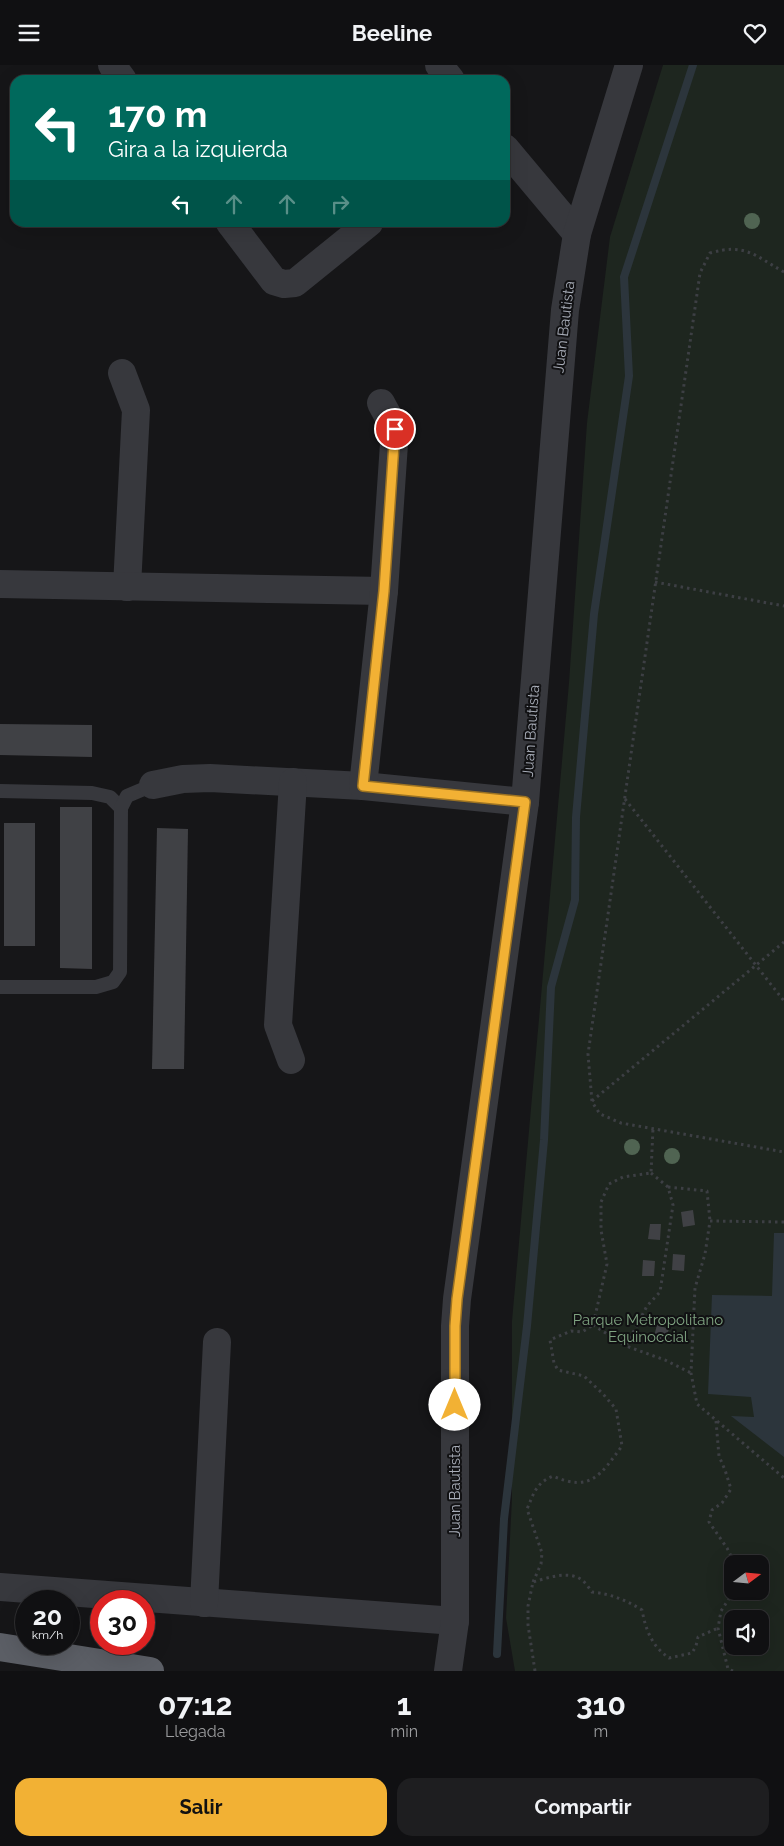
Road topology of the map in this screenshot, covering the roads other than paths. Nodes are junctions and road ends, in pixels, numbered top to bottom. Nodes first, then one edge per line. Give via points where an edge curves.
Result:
1 (439, 65) edge
2 (629, 65) edge
3 (447, 75) edge
4 (510, 154) edge
5 (233, 227) edge
6 (364, 227) edge
7 (577, 235) junction
8 (122, 373) dead end
9 (381, 403) dead end
10 (0, 584) edge
11 (127, 587) junction
12 (384, 591) junction
13 (293, 782) junction
14 (152, 785) joint
15 (363, 786) junction
16 (0, 791) edge
17 (525, 802) junction
18 (121, 808) junction
19 (0, 987) edge
20 (291, 1060) dead end
21 (217, 1342) dead end
22 (0, 1587) edge
23 (204, 1603) junction
24 (455, 1621) junction
25 (0, 1647) edge
26 (150, 1671) edge
27 (448, 1671) edge

1 - 3 street
2 - 7 street, Juan Bautista
4 - 7 street
5 - 6 street via 274,281 284,284 296,283
7 - 17 street, Juan Bautista via 564,310
8 - 11 street via 136,410
9 - 12 street via 395,429
10 - 11 street
11 - 12 street
12 - 15 street
13 - 14 street via 210,778
13 - 15 street
13 - 20 street via 278,1025
14 - 18 lane via 128,796
15 - 17 street
16 - 18 lane via 92,793 110,797
17 - 24 street, Juan Bautista via 457,1299
18 - 19 lane via 120,972 113,982 96,987
21 - 23 street
22 - 23 street
23 - 24 street
24 - 27 street, Juan Bautista
25 - 26 highway

